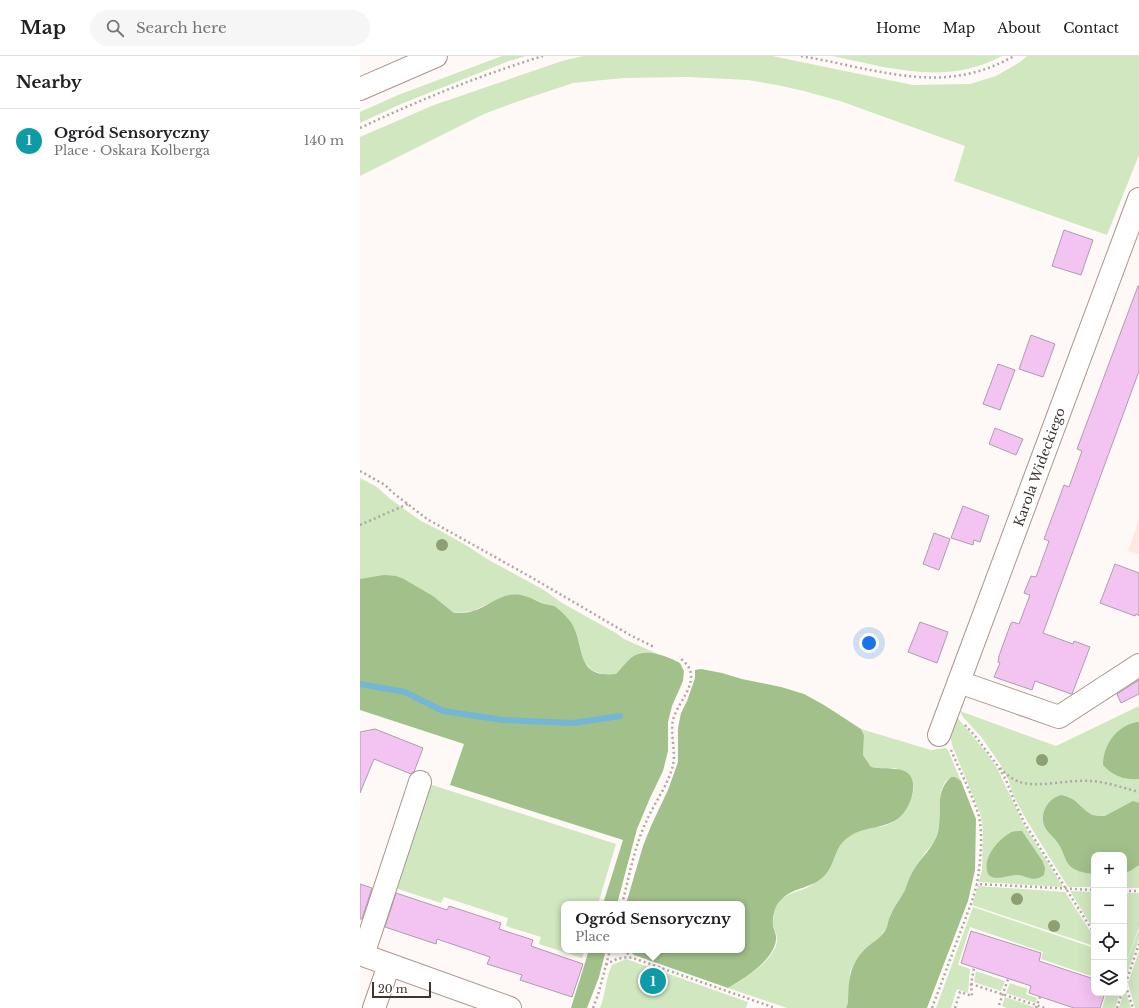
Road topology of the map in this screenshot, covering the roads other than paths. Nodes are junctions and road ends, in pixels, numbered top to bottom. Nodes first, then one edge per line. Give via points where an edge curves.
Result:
1 (436, 56) edge
2 (360, 89) edge
3 (1139, 199) edge
4 (1134, 226) edge
5 (1139, 665) edge
6 (959, 682) junction
7 (945, 742) road end
8 (420, 782) dead end
9 (361, 955) edge
10 (389, 965) junction
11 (477, 1002) edge
12 (374, 1008) edge
13 (510, 1008) edge

1 - 2 street
3 - 4 street, Karola Wideckiego
4 - 6 street, Karola Wideckiego
5 - 6 street via 1059,717
6 - 7 street, Karola Wideckiego
8 - 9 street
9 - 10 street
10 - 11 street
10 - 12 street
11 - 13 street

